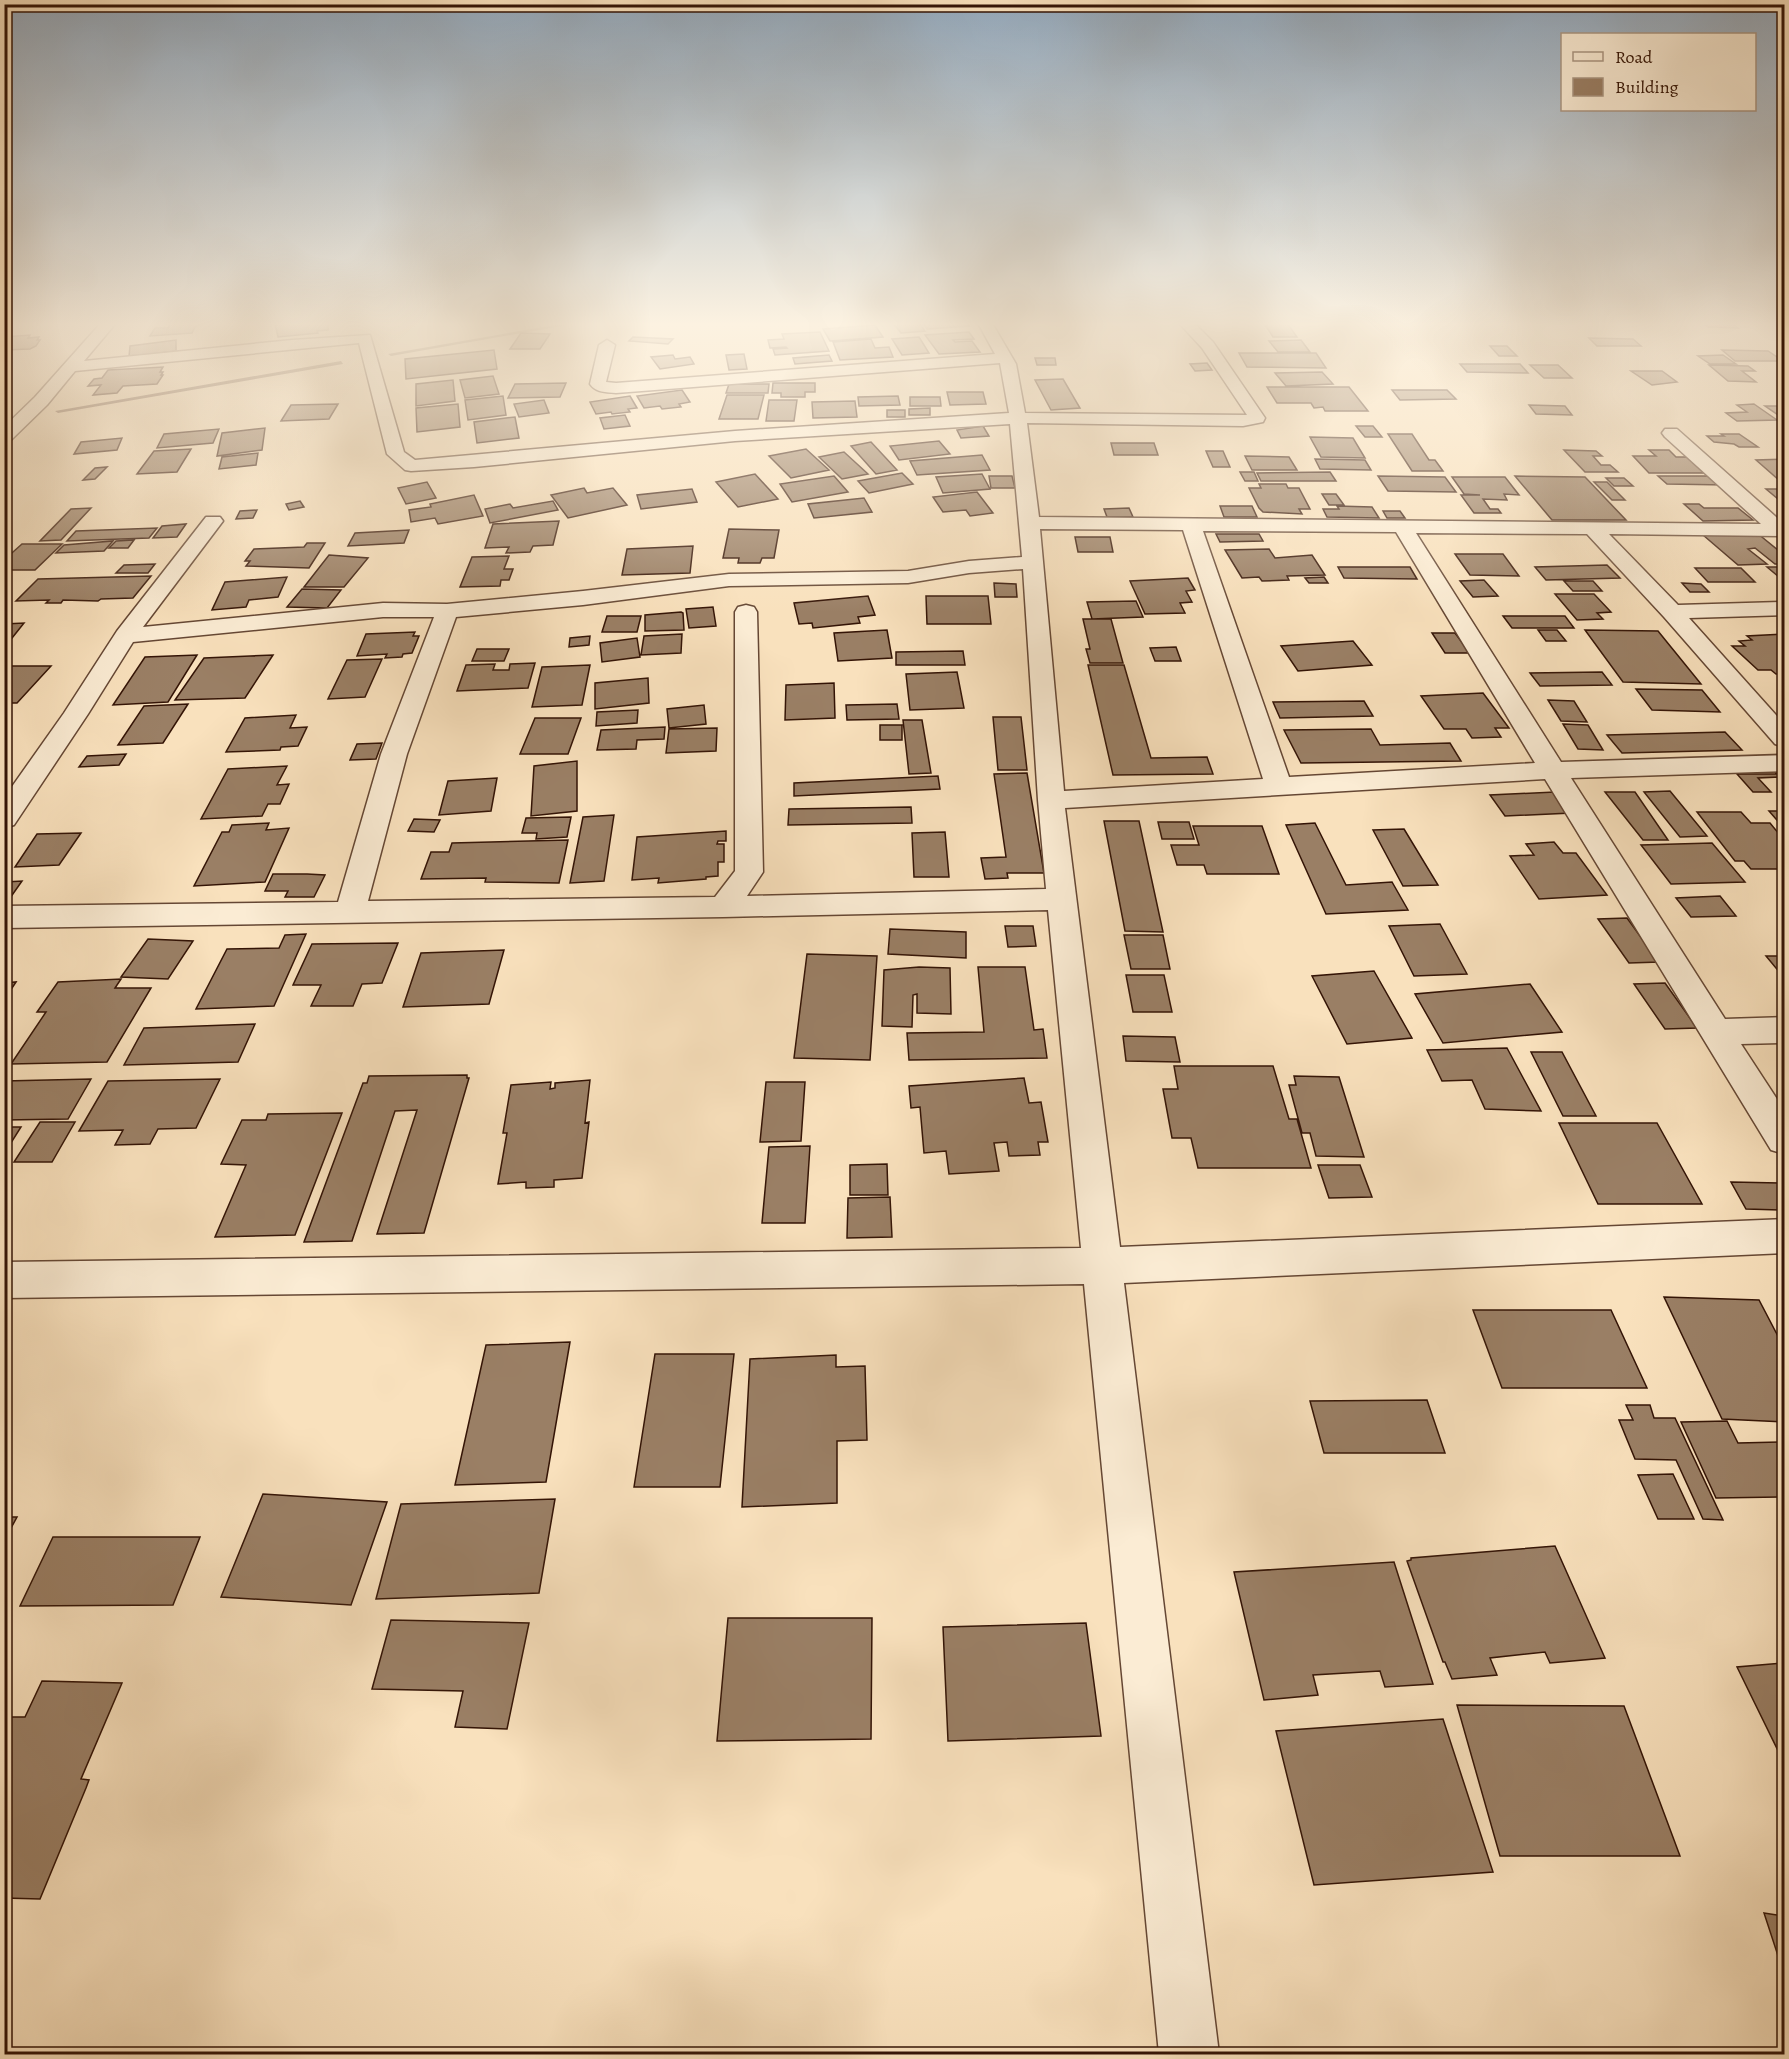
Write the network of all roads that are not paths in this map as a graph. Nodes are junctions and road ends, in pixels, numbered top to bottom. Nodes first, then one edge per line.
1 (22, 419) edge
2 (387, 419) edge
3 (1000, 419) edge
4 (1017, 419) edge
5 (1099, 419) edge
6 (1252, 419) edge
7 (1671, 433) dead end
8 (4, 437) edge
9 (213, 521) dead end
10 (1030, 523) junction
11 (1191, 525) junction
12 (1402, 528) junction
13 (1593, 529) junction
14 (1782, 530) edge
15 (1033, 562) junction
16 (793, 579) junction
17 (692, 585) junction
18 (1785, 608) edge
19 (447, 610) junction
20 (746, 612) junction
21 (1672, 612) junction
22 (125, 636) junction
23 (1785, 739) edge
24 (1785, 763) edge
25 (1555, 770) junction
26 (1279, 787) junction
27 (1051, 800) junction
28 (4, 819) edge
29 (749, 872) junction
30 (1062, 899) junction
31 (788, 905) junction
32 (723, 907) junction
33 (350, 911) junction
34 (4, 916) edge
35 (1785, 1030) edge
36 (1715, 1032) junction
37 (1785, 1139) edge
38 (1785, 1236) edge
39 (1102, 1266) junction
40 (4, 1280) edge
41 (1189, 2055) edge

1 - 8 street
2 - 3 street
4 - 10 street
5 - 6 street
7 - 14 street
9 - 22 street
10 - 11 street
10 - 15 street
11 - 12 street
11 - 26 street
12 - 13 street
12 - 25 street
13 - 14 street
13 - 21 street
15 - 16 street
15 - 27 street
16 - 17 street
16 - 20 street
17 - 19 street
17 - 20 street
18 - 21 street
19 - 22 street
19 - 33 street
20 - 29 street
21 - 23 street
22 - 28 street
24 - 25 street
25 - 26 street
25 - 36 street
26 - 27 street
27 - 30 street
29 - 31 street
29 - 32 street
30 - 31 street
30 - 39 street
31 - 32 street
32 - 33 street
33 - 34 street
35 - 36 street
36 - 37 street
38 - 39 street
39 - 40 street
39 - 41 street

